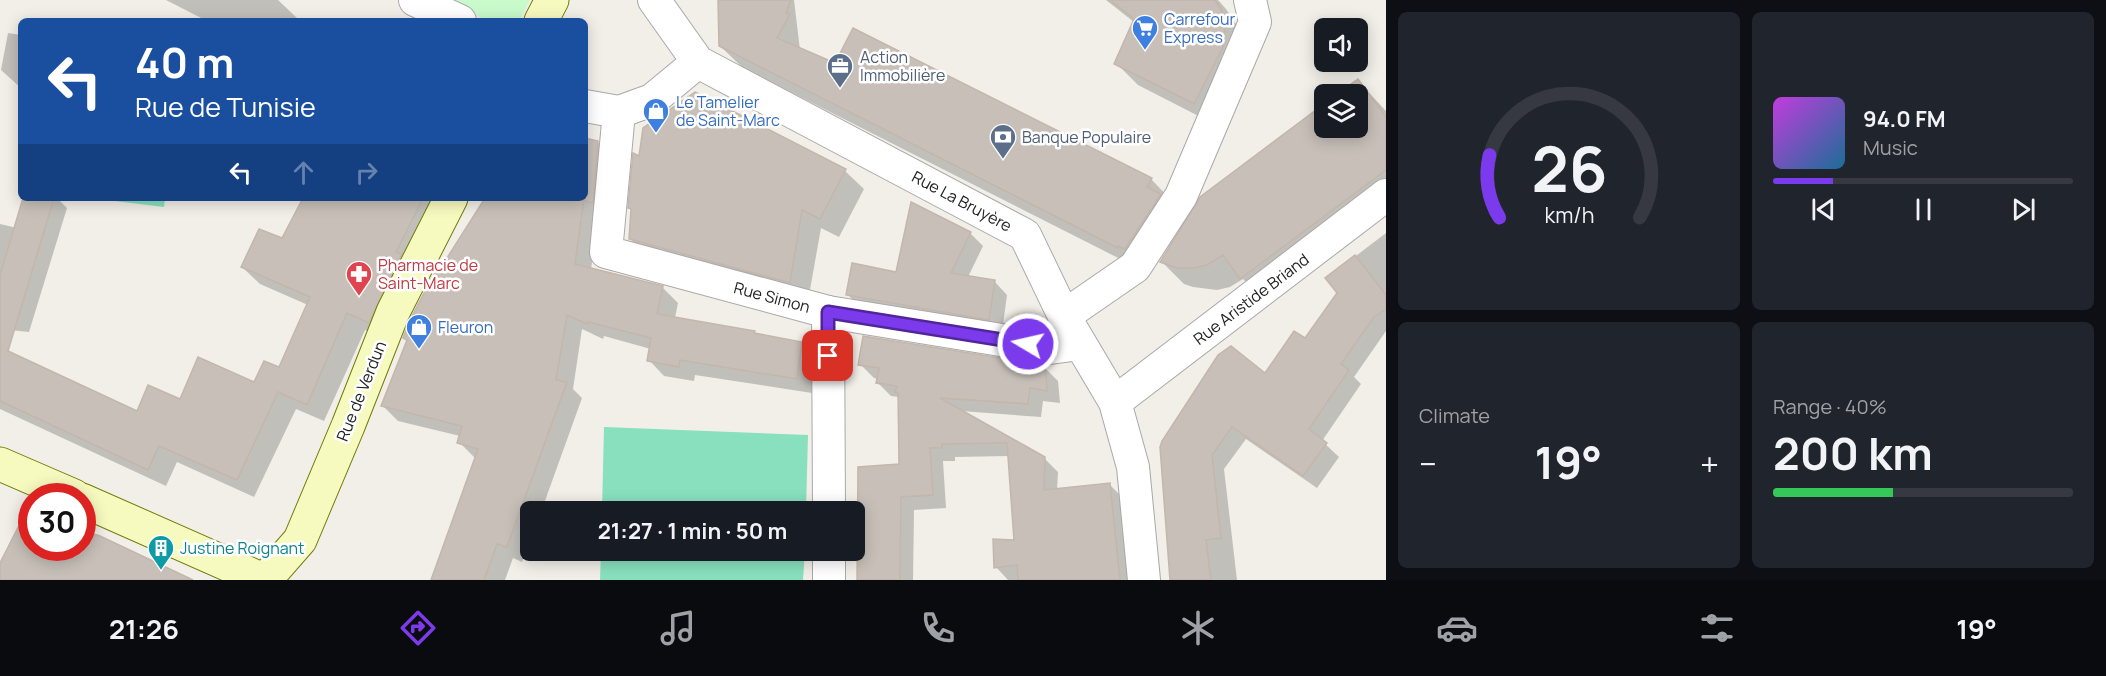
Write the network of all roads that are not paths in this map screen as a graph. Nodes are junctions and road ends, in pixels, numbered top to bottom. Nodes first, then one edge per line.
1 (415, 0) edge
2 (552, 0) edge
3 (656, 0) edge
4 (1250, 0) edge
5 (454, 18) edge
6 (543, 18) edge
7 (698, 62) junction
8 (588, 106) edge
9 (618, 111) junction
10 (1386, 195) edge
11 (449, 201) edge
12 (828, 312) junction
13 (1065, 316) junction
14 (1080, 344) junction
15 (1115, 402) junction
16 (0, 464) edge
17 (44, 483) edge
18 (829, 501) edge
19 (96, 506) edge
20 (829, 561) edge
21 (264, 580) edge
22 (829, 580) edge
23 (1144, 580) edge

1 - 5 street
2 - 6 street
3 - 7 street
4 - 13 street
7 - 9 street
7 - 13 street, Rue La Bruyère
8 - 9 street
9 - 12 street, Rue Simon
10 - 15 street, Rue Aristide Briand
11 - 21 street, Rue de Verdun
12 - 14 street, Rue Simon
12 - 18 street
13 - 14 street, Rue La Bruyère
14 - 15 street, Rue La Bruyère
15 - 23 street, Rue La Bruyère
16 - 17 street
19 - 21 street
20 - 22 street

